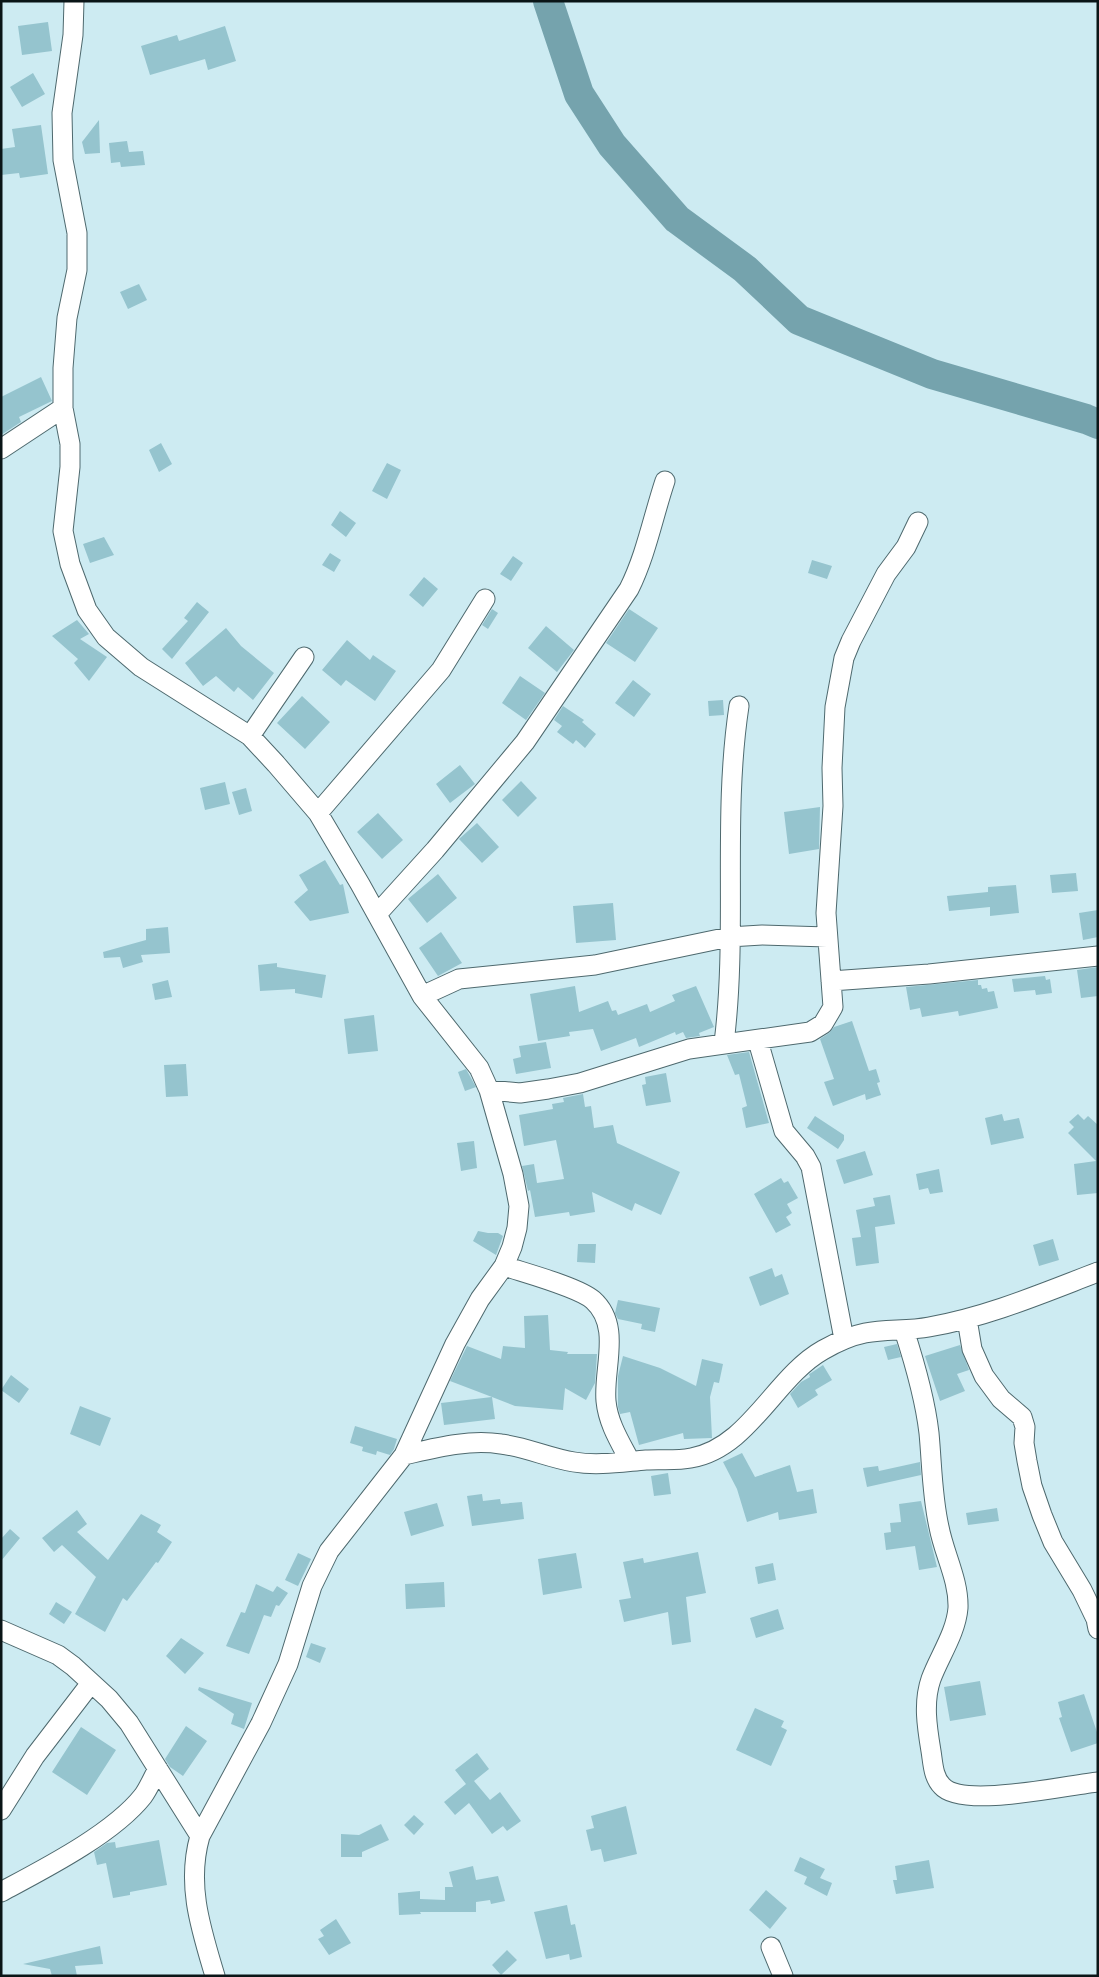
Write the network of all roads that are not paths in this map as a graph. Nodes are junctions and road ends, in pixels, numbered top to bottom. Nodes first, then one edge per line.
1 (74, 1) edge
2 (63, 408) junction
3 (1, 450) edge
4 (666, 481) dead end
5 (918, 522) dead end
6 (485, 598) dead end
7 (304, 658) dead end
8 (739, 706) dead end
9 (250, 736) junction
10 (318, 813) junction
11 (377, 914) junction
12 (729, 937) junction
13 (827, 938) junction
14 (1098, 956) edge
15 (831, 981) junction
16 (422, 996) junction
17 (758, 1040) junction
18 (724, 1044) junction
19 (489, 1090) junction
20 (504, 1266) junction
21 (1098, 1272) edge
22 (968, 1318) junction
23 (904, 1330) junction
24 (844, 1339) junction
25 (404, 1455) junction
26 (630, 1461) junction
27 (1098, 1629) edge
28 (1, 1630) edge
29 (92, 1683) junction
30 (158, 1769) junction
31 (1098, 1782) edge
32 (1, 1810) edge
33 (200, 1836) junction
34 (1, 1892) edge
35 (771, 1947) dead end
36 (215, 1976) edge
37 (783, 1976) edge

1 - 2 street
2 - 3 street
2 - 9 street
4 - 11 street
5 - 13 street
6 - 10 street
7 - 9 street
8 - 12 street
9 - 10 street
10 - 11 street
11 - 16 street
12 - 13 street
12 - 16 street
12 - 18 street
13 - 15 street
14 - 15 street
15 - 17 street
16 - 19 street
17 - 18 street
17 - 24 street
18 - 19 street
19 - 20 street
20 - 25 street
20 - 26 street
21 - 22 street
22 - 23 street
22 - 27 street
23 - 24 street
23 - 31 street
24 - 26 street
25 - 26 street
25 - 33 street
28 - 29 street
29 - 30 street
29 - 32 street
30 - 33 street
30 - 34 street
33 - 36 street
35 - 37 street

